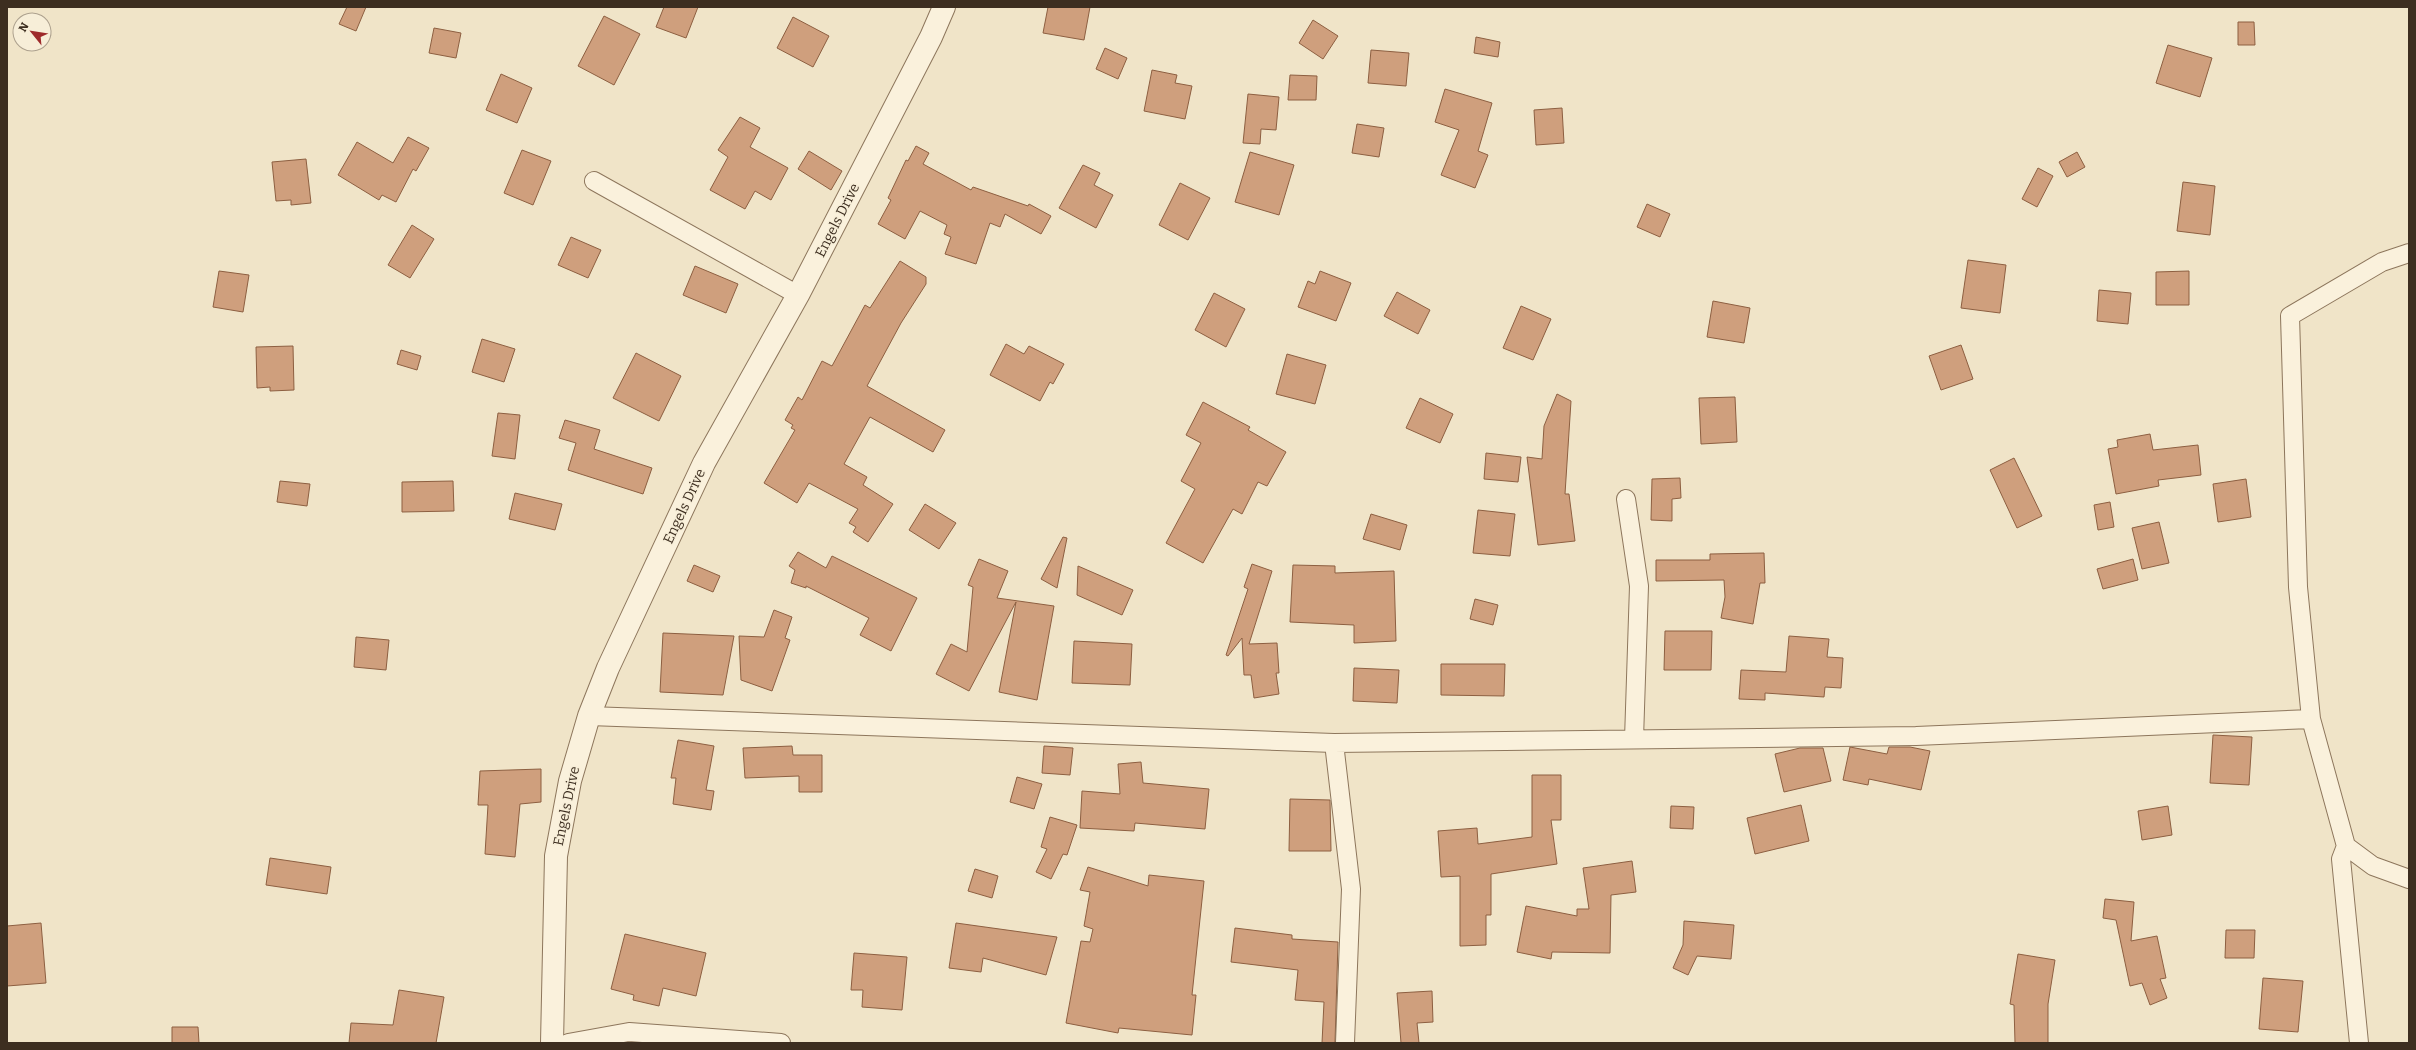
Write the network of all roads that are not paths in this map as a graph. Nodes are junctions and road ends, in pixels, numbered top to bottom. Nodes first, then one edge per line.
1 (944, 7) edge
2 (594, 181) dead end
3 (2409, 253) edge
4 (798, 295) junction
5 (1626, 499) dead end
6 (588, 716) junction
7 (2311, 720) junction
8 (1634, 739) junction
9 (1334, 743) junction
10 (2346, 846) junction
11 (2409, 879) edge
12 (552, 1043) edge
13 (568, 1043) edge
14 (781, 1043) edge
15 (1344, 1043) edge
16 (2359, 1043) edge

1 - 4 street, Engels Drive
2 - 4 street
3 - 7 street
4 - 6 street, Engels Drive
5 - 8 street
6 - 9 street
6 - 12 street, Engels Drive
7 - 8 street
7 - 10 street
8 - 9 street
9 - 15 street
10 - 11 street
10 - 16 street
13 - 14 street

